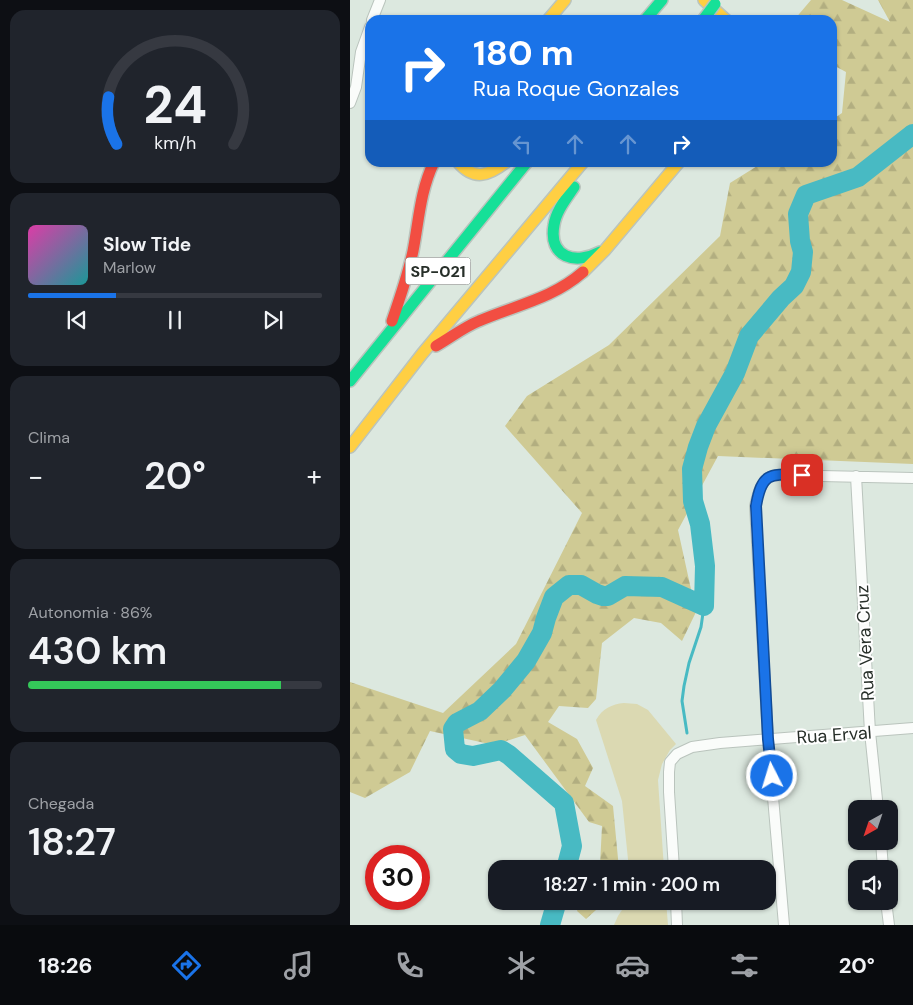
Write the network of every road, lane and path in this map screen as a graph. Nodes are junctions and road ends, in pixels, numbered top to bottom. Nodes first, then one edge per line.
1 (565, 0) edge
2 (378, 1) edge
3 (713, 2) edge
4 (658, 4) edge
5 (374, 15) edge
6 (552, 15) edge
7 (649, 15) edge
8 (705, 15) edge
9 (722, 15) edge
10 (365, 43) edge
11 (350, 102) edge
12 (432, 167) edge
13 (461, 167) edge
14 (499, 167) edge
15 (523, 167) edge
16 (579, 167) edge
17 (585, 167) edge
18 (675, 167) edge
19 (605, 250) junction
20 (389, 332) junction
21 (422, 354) junction
22 (350, 381) edge
23 (350, 447) edge
24 (856, 476) junction
25 (913, 478) edge
26 (913, 728) edge
27 (870, 732) junction
28 (768, 739) junction
29 (877, 800) edge
30 (673, 860) edge
31 (677, 910) edge
32 (887, 910) edge
33 (678, 925) edge
34 (784, 925) edge
35 (888, 925) edge

1 - 6 highway
2 - 5 street
3 - 8 highway, bridge
3 - 9 highway
4 - 7 highway
10 - 11 street
12 - 20 highway
13 - 14 highway
15 - 20 highway, SP-021
16 - 21 highway, SP-021
17 - 19 highway
18 - 19 highway
19 - 21 highway
20 - 22 highway, SP-021
21 - 23 highway, SP-021
24 - 25 street
24 - 27 street, Rua Vera Cruz
24 - 28 street
26 - 27 street, Rua Erval
27 - 28 street, Rua Erval
27 - 29 street, Rua Vera Cruz
28 - 30 street, Rua Erval
28 - 34 street
31 - 33 street
32 - 35 street

